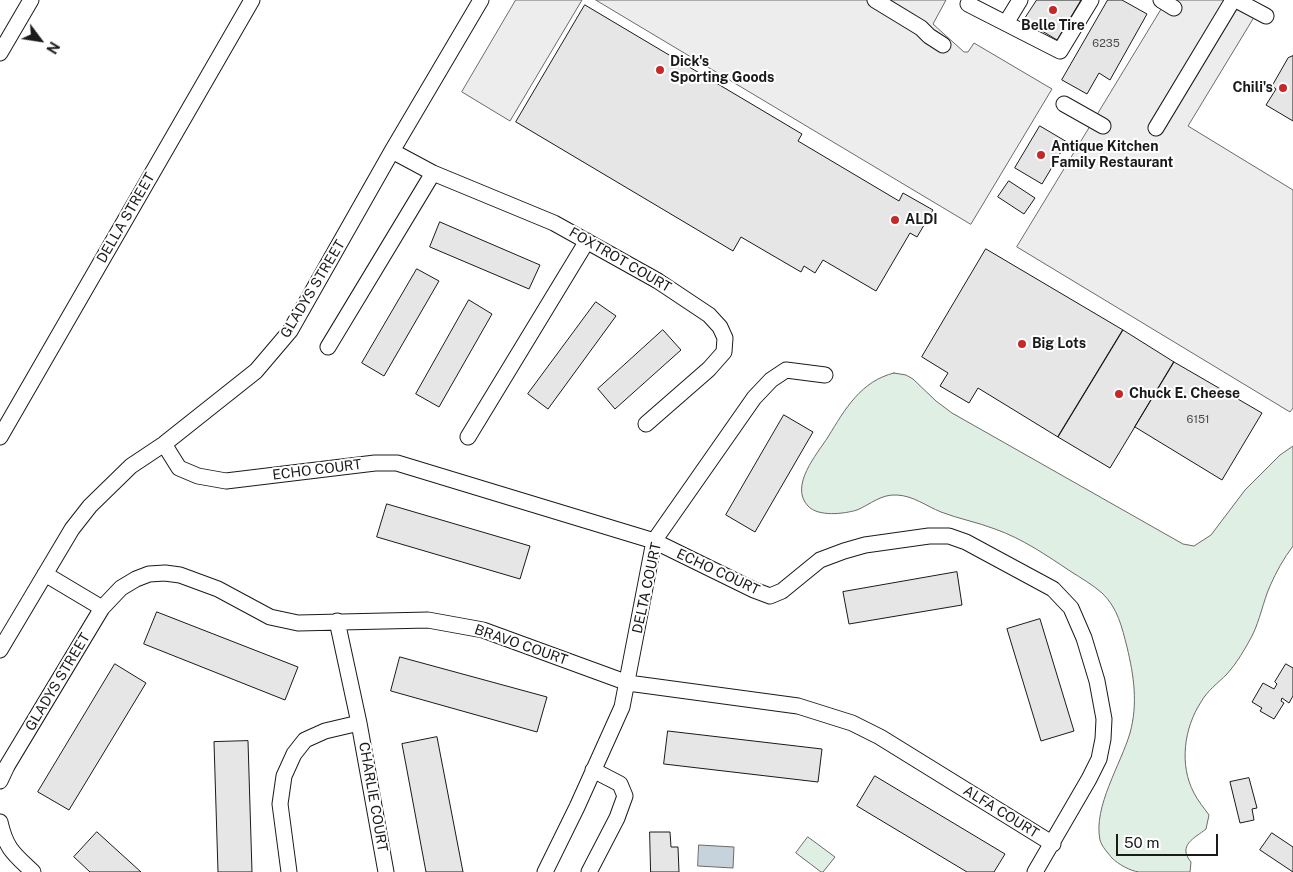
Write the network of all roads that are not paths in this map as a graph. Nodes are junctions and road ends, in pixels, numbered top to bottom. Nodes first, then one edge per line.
1 (31, 0) edge
2 (252, 0) edge
3 (481, 0) edge
4 (875, 0) edge
5 (1020, 0) edge
6 (1091, 0) edge
7 (1161, 0) edge
8 (1235, 0) edge
9 (968, 4) dead end
10 (1174, 8) dead end
11 (1266, 16) dead end
12 (1006, 23) junction
13 (943, 45) dead end
14 (0, 52) edge
15 (1064, 104) dead end
16 (1103, 126) dead end
17 (1156, 128) dead end
18 (392, 150) junction
19 (433, 174) junction
20 (587, 241) junction
21 (328, 347) dead end
22 (825, 375) dead end
23 (646, 424) dead end
24 (468, 436) dead end
25 (0, 437) edge
26 (164, 444) junction
27 (654, 541) junction
28 (45, 574) junction
29 (102, 608) junction
30 (337, 621) junction
31 (0, 650) edge
32 (628, 683) junction
33 (359, 723) junction
34 (594, 770) junction
35 (948, 779) joint
36 (0, 781) edge
37 (0, 822) edge
38 (1052, 844) junction
39 (34, 872) edge
40 (289, 872) edge
41 (386, 872) edge
42 (545, 872) edge
43 (589, 872) edge
44 (1035, 872) edge

1 - 14 street
2 - 25 street, DELLA STREET
3 - 18 street, GLADYS STREET
4 - 13 street
5 - 12 street
6 - 12 street
7 - 10 street
8 - 11 street
8 - 17 street
9 - 12 street
15 - 16 street
18 - 19 street, FOXTROT COURT
18 - 26 street, GLADYS STREET
19 - 20 street, FOXTROT COURT
19 - 21 street
20 - 23 street, FOXTROT COURT
20 - 24 street
22 - 27 street, DELTA COURT
26 - 27 street, ECHO COURT
26 - 28 street, GLADYS STREET
27 - 32 street, DELTA COURT
27 - 38 street, ECHO COURT
28 - 29 street
28 - 31 street, GLADYS STREET
29 - 30 street, BRAVO COURT
29 - 36 street, GLADYS STREET
30 - 32 street, BRAVO COURT
30 - 33 street, CHARLIE COURT
32 - 34 street, DELTA COURT
32 - 35 street, BRAVO COURT
33 - 40 street, CHARLIE COURT
33 - 41 street, CHARLIE COURT
34 - 42 street, DELTA COURT
34 - 43 street
35 - 38 street, ALFA COURT
37 - 39 street
38 - 44 street, ALFA COURT

